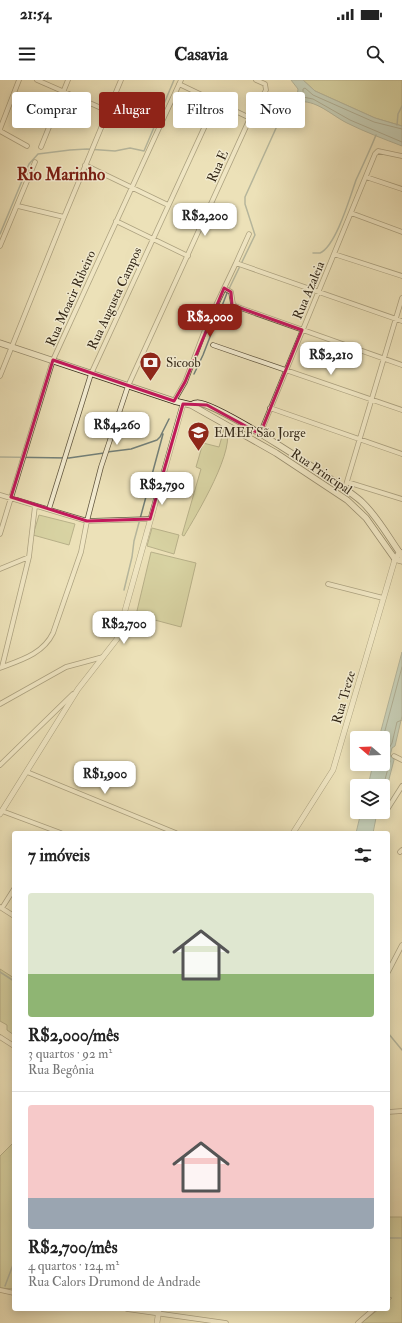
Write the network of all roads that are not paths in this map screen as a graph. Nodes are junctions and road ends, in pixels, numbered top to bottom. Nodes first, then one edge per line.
1 (18, 80) edge
2 (37, 80) edge
3 (68, 80) edge
4 (121, 80) edge
5 (256, 80) edge
6 (180, 82) edge
7 (63, 91) junction
8 (116, 92) edge
9 (198, 92) edge
10 (265, 92) edge
11 (99, 107) edge
12 (246, 127) edge
13 (100, 128) edge
14 (204, 128) edge
15 (0, 130) edge
16 (27, 146) dead end
17 (41, 147) dead end
18 (402, 156) edge
19 (36, 162) dead end
20 (85, 165) junction
21 (366, 177) junction
22 (132, 189) junction
23 (402, 189) edge
24 (168, 205) junction
25 (18, 206) junction
26 (351, 213) junction
27 (64, 216) junction
28 (116, 222) junction
29 (402, 232) edge
30 (249, 234) dead end
31 (152, 239) junction
32 (0, 246) edge
33 (334, 254) junction
34 (188, 256) junction
35 (239, 265) junction
36 (402, 276) edge
37 (227, 289) junction
38 (318, 292) junction
39 (402, 298) edge
40 (395, 318) junction
41 (402, 321) edge
42 (302, 330) junction
43 (0, 343) edge
44 (213, 345) dead end
45 (12, 347) junction
46 (383, 359) junction
47 (53, 360) junction
48 (402, 365) edge
49 (286, 369) junction
50 (91, 374) junction
51 (0, 376) edge
52 (128, 386) junction
53 (371, 399) junction
54 (179, 402) junction
55 (191, 405) junction
56 (270, 408) junction
57 (402, 410) edge
58 (260, 434) junction
59 (360, 439) junction
60 (402, 454) edge
61 (347, 482) junction
62 (345, 488) junction
63 (0, 495) edge
64 (11, 497) junction
65 (402, 499) edge
66 (35, 506) junction
67 (49, 509) junction
68 (150, 519) junction
69 (87, 521) junction
70 (0, 534) edge
71 (401, 554) edge
72 (29, 557) junction
73 (394, 559) junction
74 (402, 561) edge
75 (0, 569) edge
76 (328, 584) dead end
77 (383, 598) junction
78 (104, 656) junction
79 (1, 667) edge
80 (78, 689) junction
81 (0, 704) edge
82 (394, 756) dead end
83 (402, 760) edge
84 (0, 765) edge
85 (27, 772) junction
86 (402, 786) edge
87 (390, 804) edge
88 (1, 813) edge
89 (50, 831) edge
90 (171, 831) edge
91 (294, 831) edge
92 (12, 891) edge
93 (1, 908) edge
94 (12, 915) edge
95 (402, 945) edge
96 (390, 968) edge
97 (0, 1037) edge
98 (12, 1045) edge
99 (402, 1111) edge
100 (390, 1112) edge
101 (0, 1290) edge
102 (12, 1293) edge
103 (159, 1311) edge
104 (372, 1311) edge
105 (157, 1323) edge
106 (226, 1323) edge
107 (358, 1323) edge

1 - 15 street
2 - 7 street
3 - 7 street
4 - 8 street
5 - 10 street, Rua E
6 - 9 street
6 - 22 street, Rua Moacir Ribeiro
7 - 11 street
7 - 17 street
12 - 34 street, Rua E
13 - 20 street
14 - 24 street, Rua Augusta Campos
15 - 16 street
18 - 21 street, Rua Azaleia
19 - 25 street
20 - 22 street
20 - 27 street
21 - 23 street
21 - 26 street, Rua Azaleia
22 - 24 street
22 - 28 street, Rua Moacir Ribeiro
24 - 31 street, Rua Augusta Campos
25 - 27 street
25 - 32 street
26 - 29 street
26 - 33 street, Rua Azaleia
27 - 45 street
28 - 31 street
28 - 47 street, Rua Moacir Ribeiro
30 - 35 street
31 - 34 street
31 - 50 street, Rua Augusta Campos
33 - 36 street
33 - 38 street, Rua Azaleia
34 - 52 street, Rua E
35 - 37 street
35 - 38 street
37 - 42 street
37 - 54 street
38 - 40 street
38 - 42 street, Rua Azaleia
39 - 40 street
40 - 41 street
40 - 46 street
42 - 46 street
42 - 49 street, Rua Azaleia
43 - 45 main road, Rua Principal
44 - 49 street
45 - 47 main road, Rua Principal
45 - 51 street
46 - 48 street
46 - 53 street
47 - 50 main road, Rua Principal
47 - 64 street, Rua Moacir Ribeiro
49 - 53 street
49 - 56 street, Rua Azaleia
50 - 52 main road, Rua Principal
50 - 67 street, Rua Augusta Campos
52 - 54 main road, Rua Principal
52 - 69 street, Rua E
53 - 57 street
53 - 59 street
54 - 55 main road, Rua Principal
54 - 68 street
55 - 58 main road, Rua Principal
55 - 73 main road, Rua Principal
56 - 58 street, Rua Azaleia
56 - 59 street
58 - 62 main road, Rua Principal
59 - 60 street
59 - 61 street
61 - 62 street
61 - 65 street
62 - 71 main road, Rua Principal
63 - 64 street
64 - 66 street
64 - 70 street, Rua Moacir Ribeiro
66 - 67 street
66 - 72 street
67 - 69 street
68 - 69 street
68 - 78 street
69 - 79 street, Rua E
71 - 73 street
72 - 75 street
72 - 79 street
73 - 74 main road
73 - 77 street, Rua Treze
76 - 77 street
77 - 91 street, Rua Treze
78 - 80 street
78 - 81 street
80 - 84 street
80 - 85 street
82 - 83 street
85 - 88 street
85 - 90 street
86 - 87 street
88 - 89 street
92 - 93 street
93 - 94 street
95 - 96 street
97 - 98 street
99 - 100 street
101 - 102 street
103 - 105 street
103 - 106 street
104 - 107 street

